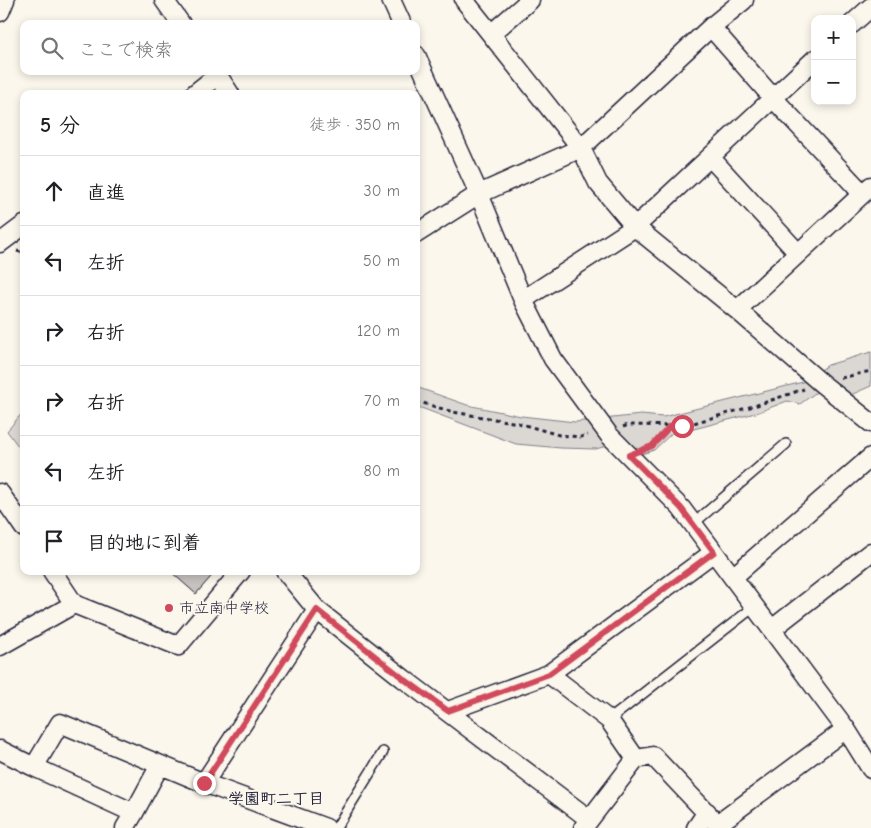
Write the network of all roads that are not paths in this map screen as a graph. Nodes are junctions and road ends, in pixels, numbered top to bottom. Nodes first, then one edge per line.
1 (5, 0) edge
2 (164, 0) edge
3 (390, 0) edge
4 (464, 0) edge
5 (530, 0) edge
6 (744, 0) edge
7 (868, 0) edge
8 (871, 3) edge
9 (871, 7) edge
10 (0, 12) edge
11 (178, 20) edge
12 (400, 20) edge
13 (856, 20) edge
14 (711, 27) junction
15 (491, 34) junction
16 (814, 60) edge
17 (420, 65) edge
18 (215, 75) edge
19 (218, 75) edge
20 (198, 90) edge
21 (228, 90) edge
22 (772, 98) junction
23 (581, 148) junction
24 (710, 157) junction
25 (866, 189) edge
26 (479, 194) junction
27 (635, 227) junction
28 (20, 228) edge
29 (420, 231) edge
30 (0, 243) edge
31 (798, 252) junction
32 (523, 300) junction
33 (738, 310) junction
34 (871, 423) edge
35 (786, 444) dead end
36 (871, 457) edge
37 (0, 493) edge
38 (20, 522) edge
39 (693, 524) junction
40 (714, 552) junction
41 (871, 552) edge
42 (55, 575) edge
43 (238, 575) edge
44 (288, 575) edge
45 (733, 577) junction
46 (74, 604) junction
47 (755, 606) junction
48 (317, 610) junction
49 (772, 629) junction
50 (0, 646) edge
51 (549, 674) junction
52 (448, 711) junction
53 (608, 720) junction
54 (846, 729) junction
55 (0, 750) edge
56 (382, 752) dead end
57 (636, 760) junction
58 (160, 765) junction
59 (34, 767) junction
60 (871, 770) edge
61 (204, 783) junction
62 (130, 820) edge
63 (715, 821) edge
64 (586, 823) edge
65 (326, 828) edge
66 (336, 828) edge
67 (696, 828) edge

1 - 10 street
2 - 11 street
3 - 12 street
4 - 15 street
5 - 15 street
6 - 14 street
7 - 8 street
9 - 13 street
14 - 22 street
14 - 23 street
15 - 23 street
16 - 22 street
17 - 26 street
18 - 20 street
19 - 21 street
22 - 24 street
22 - 25 street
23 - 26 street
23 - 27 street
24 - 27 street
24 - 31 street
25 - 31 street
26 - 29 street
26 - 32 street
27 - 32 street
27 - 33 street
28 - 30 street
31 - 33 street
32 - 39 street
33 - 34 street
35 - 39 lane
36 - 45 street
37 - 38 street
39 - 40 street
40 - 45 street
40 - 51 street
41 - 49 street
42 - 46 street
43 - 46 street
44 - 48 street
45 - 47 street
46 - 50 street
47 - 49 street
47 - 53 lane
48 - 52 street
48 - 61 street
49 - 54 street
51 - 52 street
51 - 53 street
52 - 64 street
53 - 57 street
54 - 60 street
54 - 63 street
55 - 59 street
56 - 66 lane
57 - 63 street
57 - 64 street
58 - 59 street
58 - 61 street
58 - 62 street
59 - 62 street
61 - 65 street
63 - 67 street

